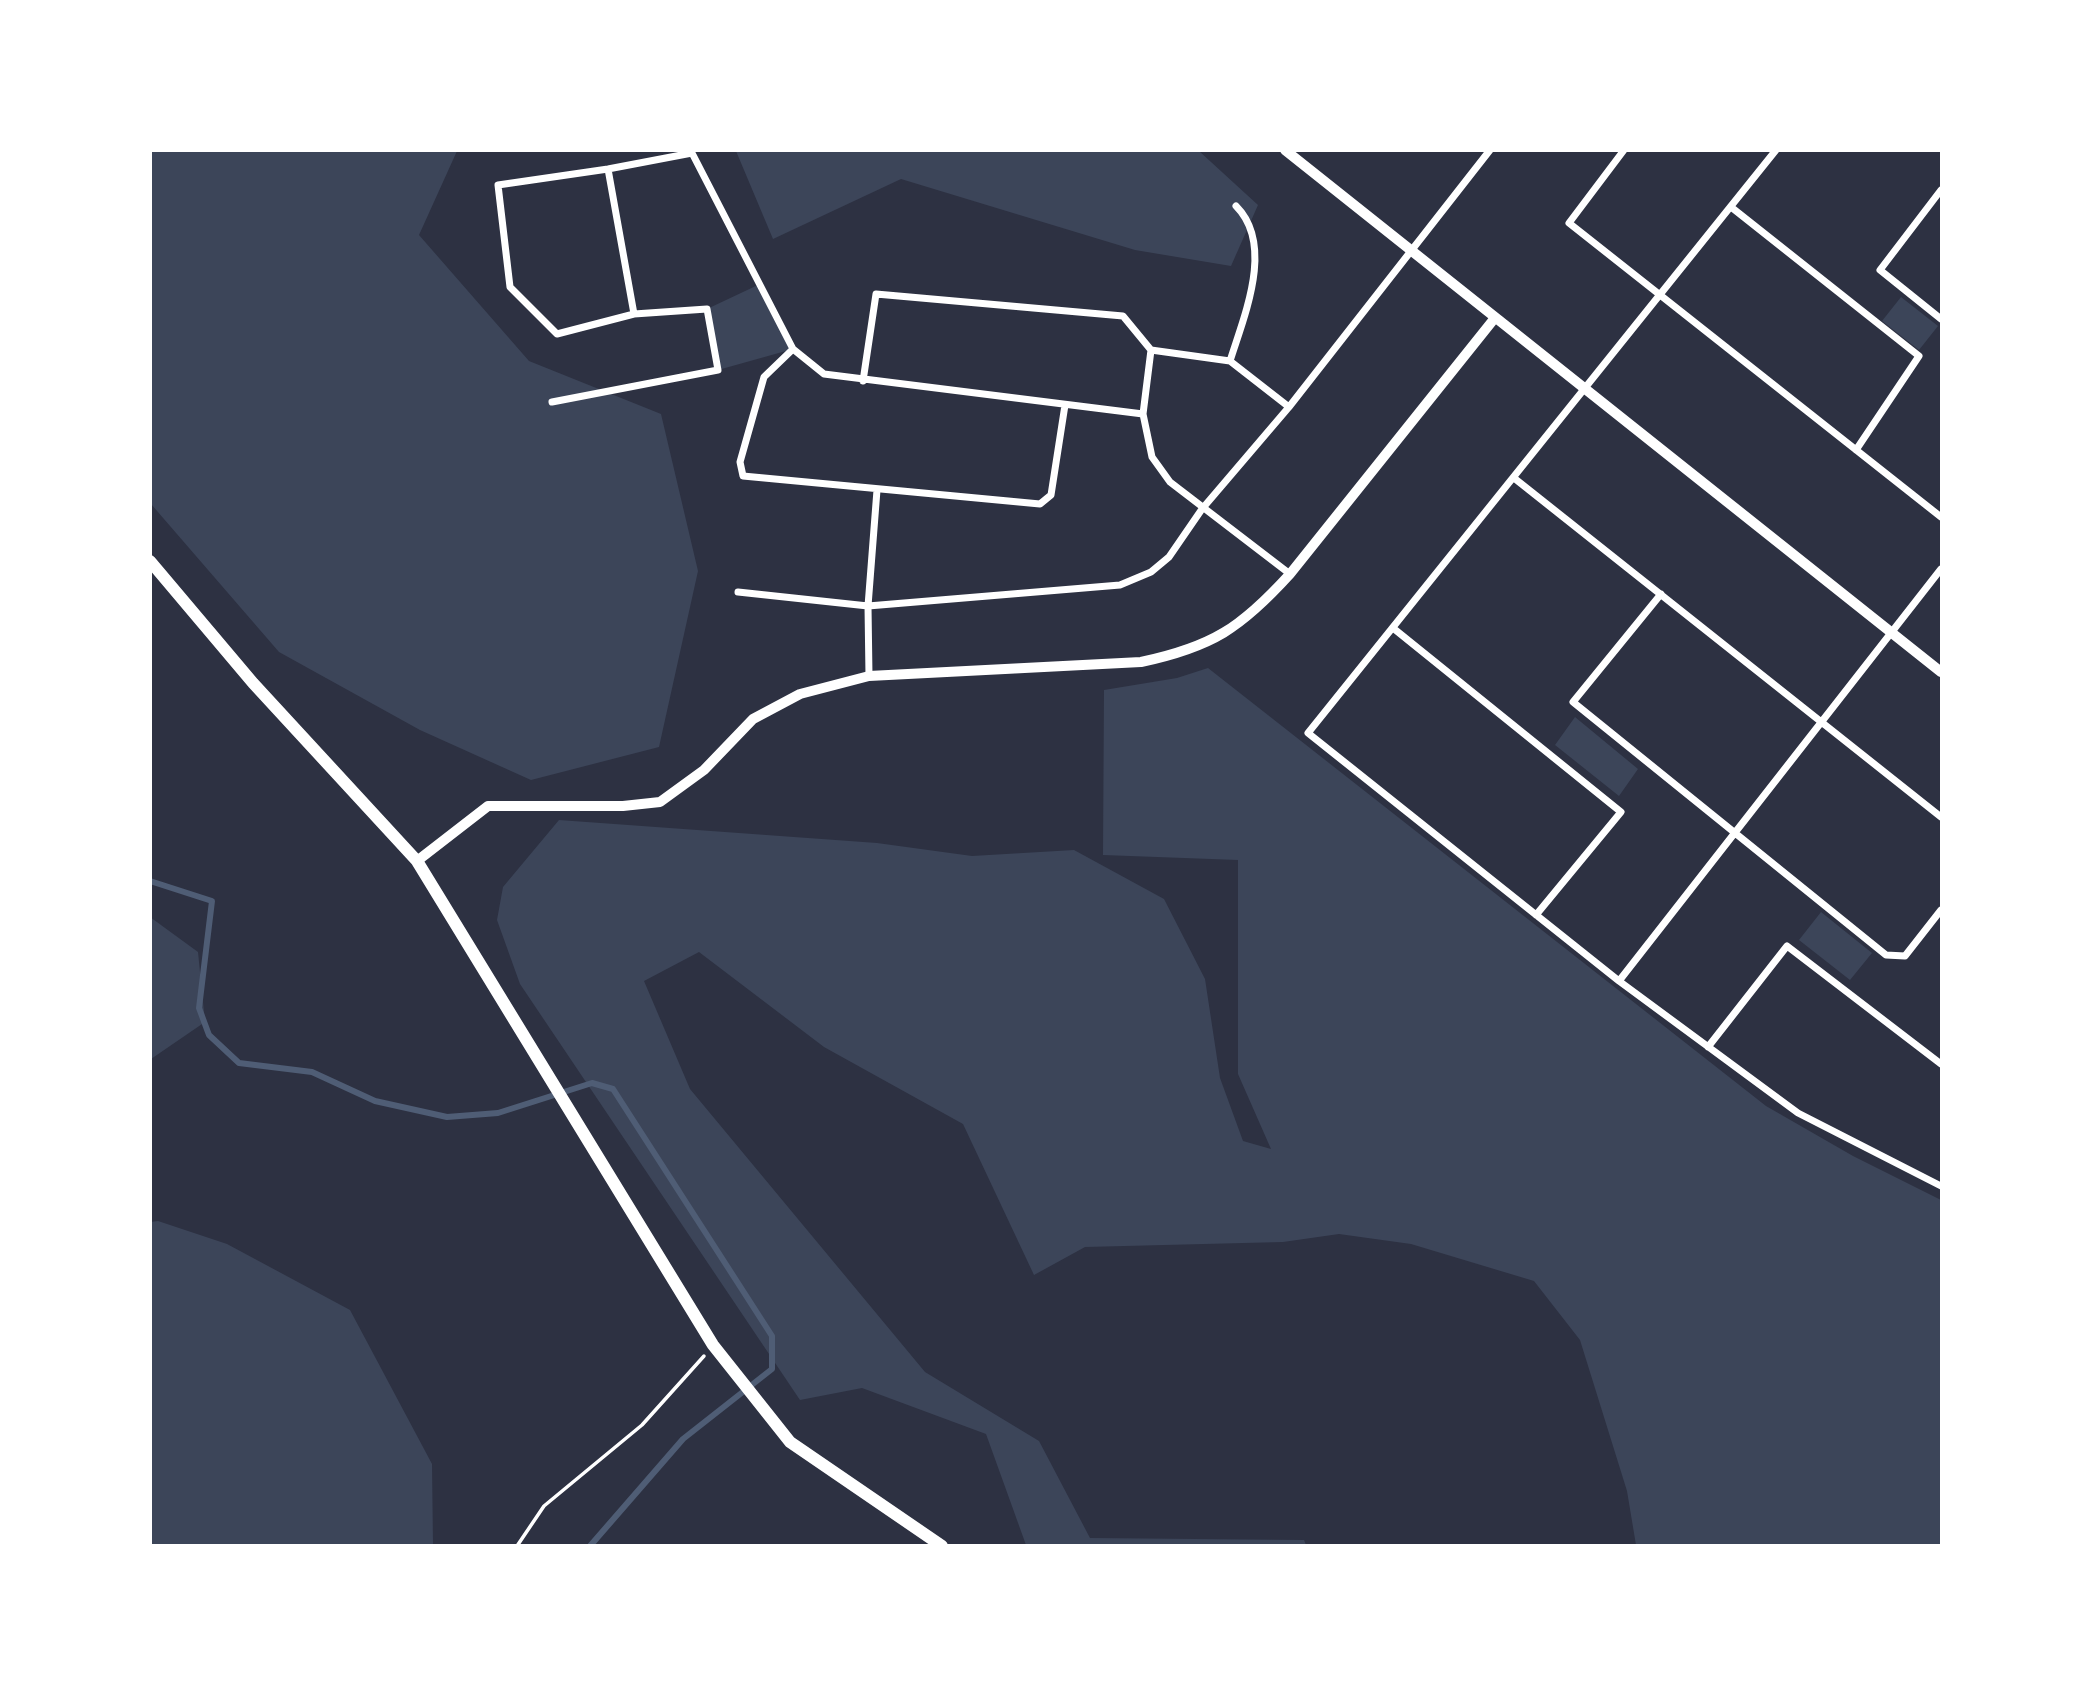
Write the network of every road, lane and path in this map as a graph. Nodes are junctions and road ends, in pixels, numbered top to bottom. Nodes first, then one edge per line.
1 (1285, 150) edge
2 (1490, 150) edge
3 (1624, 150) edge
4 (1776, 150) edge
5 (608, 169) junction
6 (1941, 190) edge
7 (1236, 206) dead end
8 (1731, 207) junction
9 (1413, 250) junction
10 (1660, 295) junction
11 (634, 314) junction
12 (1494, 319) junction
13 (1941, 319) edge
14 (793, 349) junction
15 (1151, 350) junction
16 (1230, 361) junction
17 (863, 381) junction
18 (1585, 388) junction
19 (552, 402) dead end
20 (1065, 405) junction
21 (1289, 407) junction
22 (1143, 414) junction
23 (1856, 450) junction
24 (1514, 478) junction
25 (877, 490) junction
26 (1202, 509) junction
27 (1941, 517) edge
28 (150, 561) edge
29 (1941, 569) edge
30 (1290, 574) junction
31 (738, 592) dead end
32 (1661, 594) junction
33 (868, 606) junction
34 (1393, 628) junction
35 (1891, 633) junction
36 (1941, 672) edge
37 (869, 676) junction
38 (1821, 722) junction
39 (1941, 817) edge
40 (1734, 834) junction
41 (417, 861) junction
42 (1941, 910) edge
43 (1536, 915) junction
44 (1619, 981) junction
45 (1708, 1047) junction
46 (1941, 1064) edge
47 (1941, 1186) edge
48 (713, 1345) junction
49 (517, 1545) edge
50 (942, 1545) edge

1 - 9 street
2 - 9 street
3 - 10 street
4 - 8 street
5 - 11 street
5 - 11 street
5 - 14 street
6 - 13 street
7 - 16 street
8 - 10 street
8 - 23 street
9 - 12 street
9 - 21 street
10 - 18 street
10 - 23 street
11 - 19 street
12 - 18 street
12 - 30 street
14 - 17 street
14 - 25 street
15 - 16 street
15 - 17 street
15 - 22 street
16 - 21 street
17 - 20 street
18 - 24 street
18 - 35 street
20 - 22 street
20 - 25 street
21 - 26 street
22 - 26 street
23 - 27 street
24 - 32 street
24 - 34 street
25 - 33 street
26 - 30 street
26 - 33 street
28 - 41 main road
29 - 35 street
30 - 37 street
31 - 33 street
32 - 38 street
32 - 40 street
33 - 37 street
34 - 43 street
34 - 43 street
35 - 36 street
35 - 38 street
37 - 41 street
38 - 39 street
38 - 40 street
40 - 42 street
40 - 44 street
41 - 48 main road
43 - 44 street
44 - 45 street
45 - 46 street
45 - 47 street
48 - 49 path
48 - 50 main road

